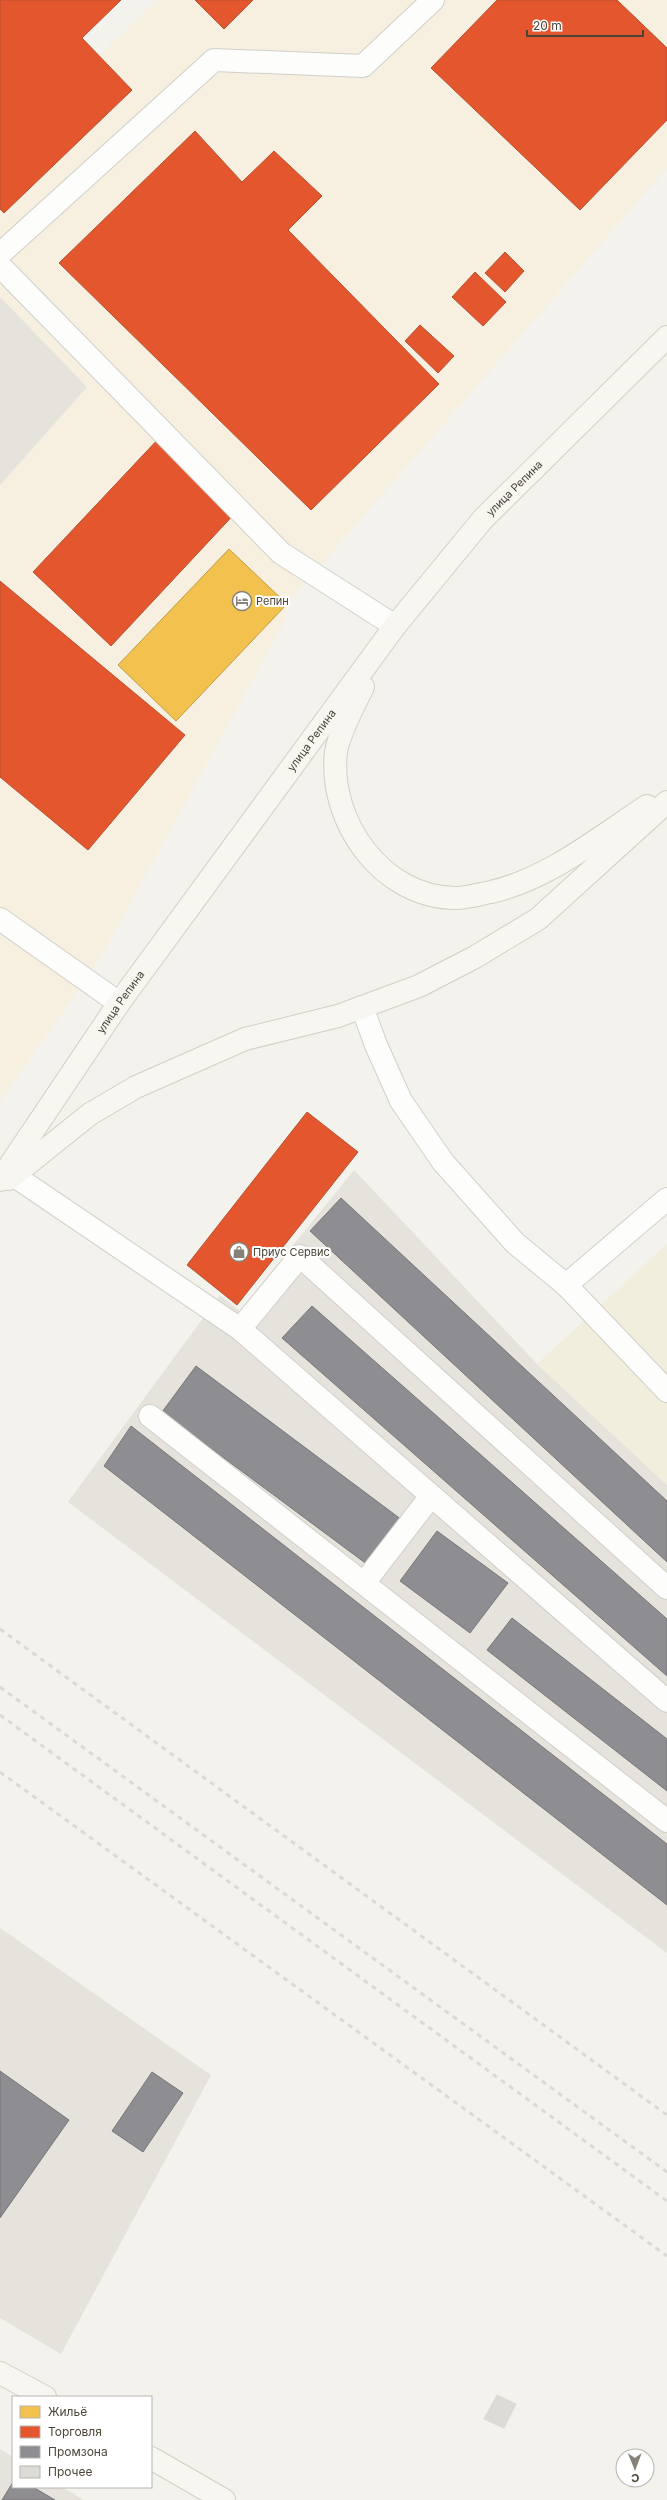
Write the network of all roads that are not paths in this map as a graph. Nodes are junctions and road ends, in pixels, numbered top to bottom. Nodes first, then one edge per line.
1 (433, 0) edge
2 (0, 254) edge
3 (0, 266) edge
4 (667, 337) edge
5 (395, 626) junction
6 (382, 645) junction
7 (667, 793) edge
8 (667, 802) edge
9 (0, 920) edge
10 (119, 1003) junction
11 (362, 1007) junction
12 (4, 1182) edge
13 (667, 1199) edge
14 (566, 1285) junction
15 (240, 1329) junction
16 (667, 1391) edge
17 (150, 1416) dead end
18 (431, 1496) junction
19 (364, 1583) junction
20 (667, 1588) edge
21 (667, 1701) edge
22 (667, 1821) edge
23 (0, 2373) edge
24 (43, 2396) edge
25 (152, 2459) edge
26 (224, 2500) edge

1 - 2 lane
3 - 5 lane
4 - 5 street, улица Репина
5 - 6 street, улица Репина
6 - 7 street
6 - 10 street, улица Репина
8 - 11 street
9 - 10 lane
10 - 12 street, улица Репина
11 - 12 street
11 - 14 lane
12 - 15 lane
13 - 14 lane
14 - 16 lane
15 - 18 lane
15 - 20 lane
17 - 19 lane
18 - 19 lane
18 - 21 lane
19 - 22 lane
23 - 24 street
25 - 26 street

